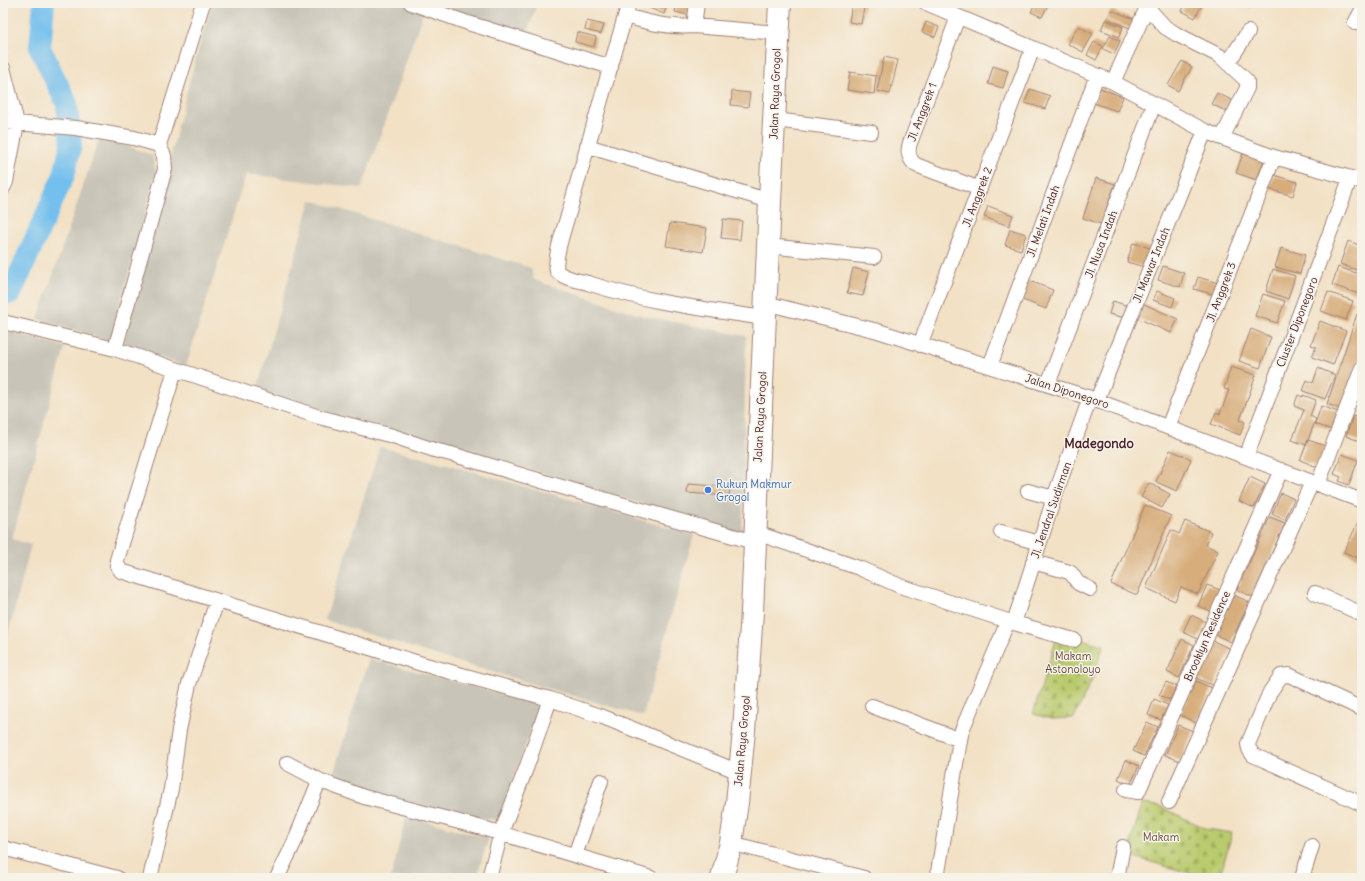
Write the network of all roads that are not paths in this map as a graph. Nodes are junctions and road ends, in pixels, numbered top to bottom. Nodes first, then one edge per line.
1 (203, 3) edge
2 (411, 3) edge
3 (697, 3) edge
4 (780, 3) edge
5 (926, 3) edge
6 (1148, 5) edge
7 (628, 10) edge
8 (1362, 10) edge
9 (958, 17) junction
10 (1355, 23) dead end
11 (694, 26) junction
12 (1248, 32) dead end
13 (778, 33) junction
14 (1033, 48) junction
15 (1228, 63) junction
16 (611, 67) junction
17 (3, 68) edge
18 (1097, 75) junction
19 (1113, 82) junction
20 (1154, 104) junction
21 (775, 120) junction
22 (3, 122) edge
23 (17, 123) junction
24 (1205, 131) junction
25 (871, 132) dead end
26 (1222, 138) junction
27 (159, 145) junction
28 (587, 146) junction
29 (1274, 157) junction
30 (1362, 181) edge
31 (1348, 187) dead end
32 (3, 188) edge
33 (980, 189) junction
34 (770, 201) junction
35 (768, 246) junction
36 (874, 257) dead end
37 (765, 311) junction
38 (3, 322) edge
39 (920, 345) junction
40 (115, 349) junction
41 (990, 366) junction
42 (1362, 368) edge
43 (175, 370) junction
44 (1048, 384) junction
45 (1094, 399) junction
46 (1168, 427) junction
47 (1246, 457) junction
48 (1281, 470) junction
49 (1315, 483) junction
50 (1028, 491) dead end
51 (1054, 498) junction
52 (1362, 501) edge
53 (1001, 532) dead end
54 (754, 537) junction
55 (1039, 543) junction
56 (1033, 562) junction
57 (1090, 589) dead end
58 (1315, 594) dead end
59 (217, 601) junction
60 (1362, 614) edge
61 (1011, 622) junction
62 (1074, 640) dead end
63 (550, 699) junction
64 (872, 706) dead end
65 (1362, 709) edge
66 (960, 740) junction
67 (287, 763) dead end
68 (740, 772) junction
69 (321, 780) junction
70 (601, 781) dead end
71 (1126, 790) dead end
72 (1169, 802) dead end
73 (1362, 804) edge
74 (501, 833) junction
75 (731, 843) junction
76 (1312, 846) dead end
77 (1123, 847) dead end
78 (3, 848) edge
79 (575, 855) junction
80 (117, 878) edge
81 (150, 878) edge
82 (277, 878) edge
83 (489, 878) edge
84 (651, 878) edge
85 (722, 878) edge
86 (864, 878) edge
87 (937, 878) edge
88 (1117, 878) edge
89 (1302, 878) edge

1 - 27 street
2 - 16 street
3 - 11 street
4 - 13 main road, Jalan Raya Grogol
5 - 9 street
6 - 15 street
6 - 19 street
7 - 11 street
7 - 16 street, Jalan Diponegoro
8 - 10 street
9 - 14 street
9 - 33 street, Jl. Anggrek 1
11 - 13 street
12 - 15 street
13 - 21 main road, Jalan Raya Grogol
14 - 18 street
14 - 33 street, Jl. Anggrek 2
15 - 26 street
16 - 28 street, Jalan Diponegoro
17 - 23 street
18 - 19 street
18 - 41 street, Jl. Melati Indah
19 - 20 street
20 - 24 street
20 - 44 street, Jl. Nusa Indah
21 - 25 street
21 - 34 main road, Jalan Raya Grogol
22 - 23 street
23 - 27 street
23 - 32 street
24 - 26 street
24 - 45 street, Jl. Mawar Indah
26 - 29 street
27 - 40 street
28 - 34 street
28 - 37 street, Jalan Diponegoro
29 - 30 street
29 - 46 street, Jl. Anggrek 3
31 - 47 street, Cluster Diponegoro
33 - 39 street, Jl. Anggrek 2
34 - 35 main road, Jalan Raya Grogol
35 - 36 street
35 - 37 main road, Jalan Raya Grogol
37 - 39 street, Jalan Diponegoro
37 - 54 main road, Jalan Raya Grogol
38 - 40 street
39 - 41 street, Jalan Diponegoro
40 - 43 street
41 - 44 street, Jalan Diponegoro
42 - 49 street
43 - 54 street
43 - 59 street
44 - 45 street, Jalan Diponegoro
45 - 46 street, Jalan Diponegoro
45 - 51 street, Jl. Jendral Sudirman
46 - 47 street, Jalan Diponegoro
47 - 48 street, Jalan Diponegoro
48 - 49 street, Jalan Diponegoro
48 - 71 street, Brooklyn Residence
49 - 52 street, Jalan Diponegoro
49 - 72 street
50 - 51 street
51 - 55 street, Jl. Jendral Sudirman
53 - 55 street
54 - 61 street
54 - 68 main road, Jalan Raya Grogol
55 - 56 street, Jl. Jendral Sudirman
56 - 57 street
56 - 61 street, Jl. Jendral Sudirman
58 - 60 street
59 - 63 street
59 - 81 street
61 - 62 street
61 - 66 street, Jl. Jendral Sudirman
63 - 68 street
63 - 74 street
64 - 66 street
65 - 73 street
66 - 87 street, Jl. Jendral Sudirman
67 - 69 street
68 - 75 main road, Jalan Raya Grogol
69 - 74 street
69 - 82 street
70 - 79 street
74 - 79 street
74 - 83 street
75 - 85 main road, Jalan Raya Grogol
75 - 86 street
76 - 89 street
77 - 88 street
78 - 80 street
79 - 84 street

